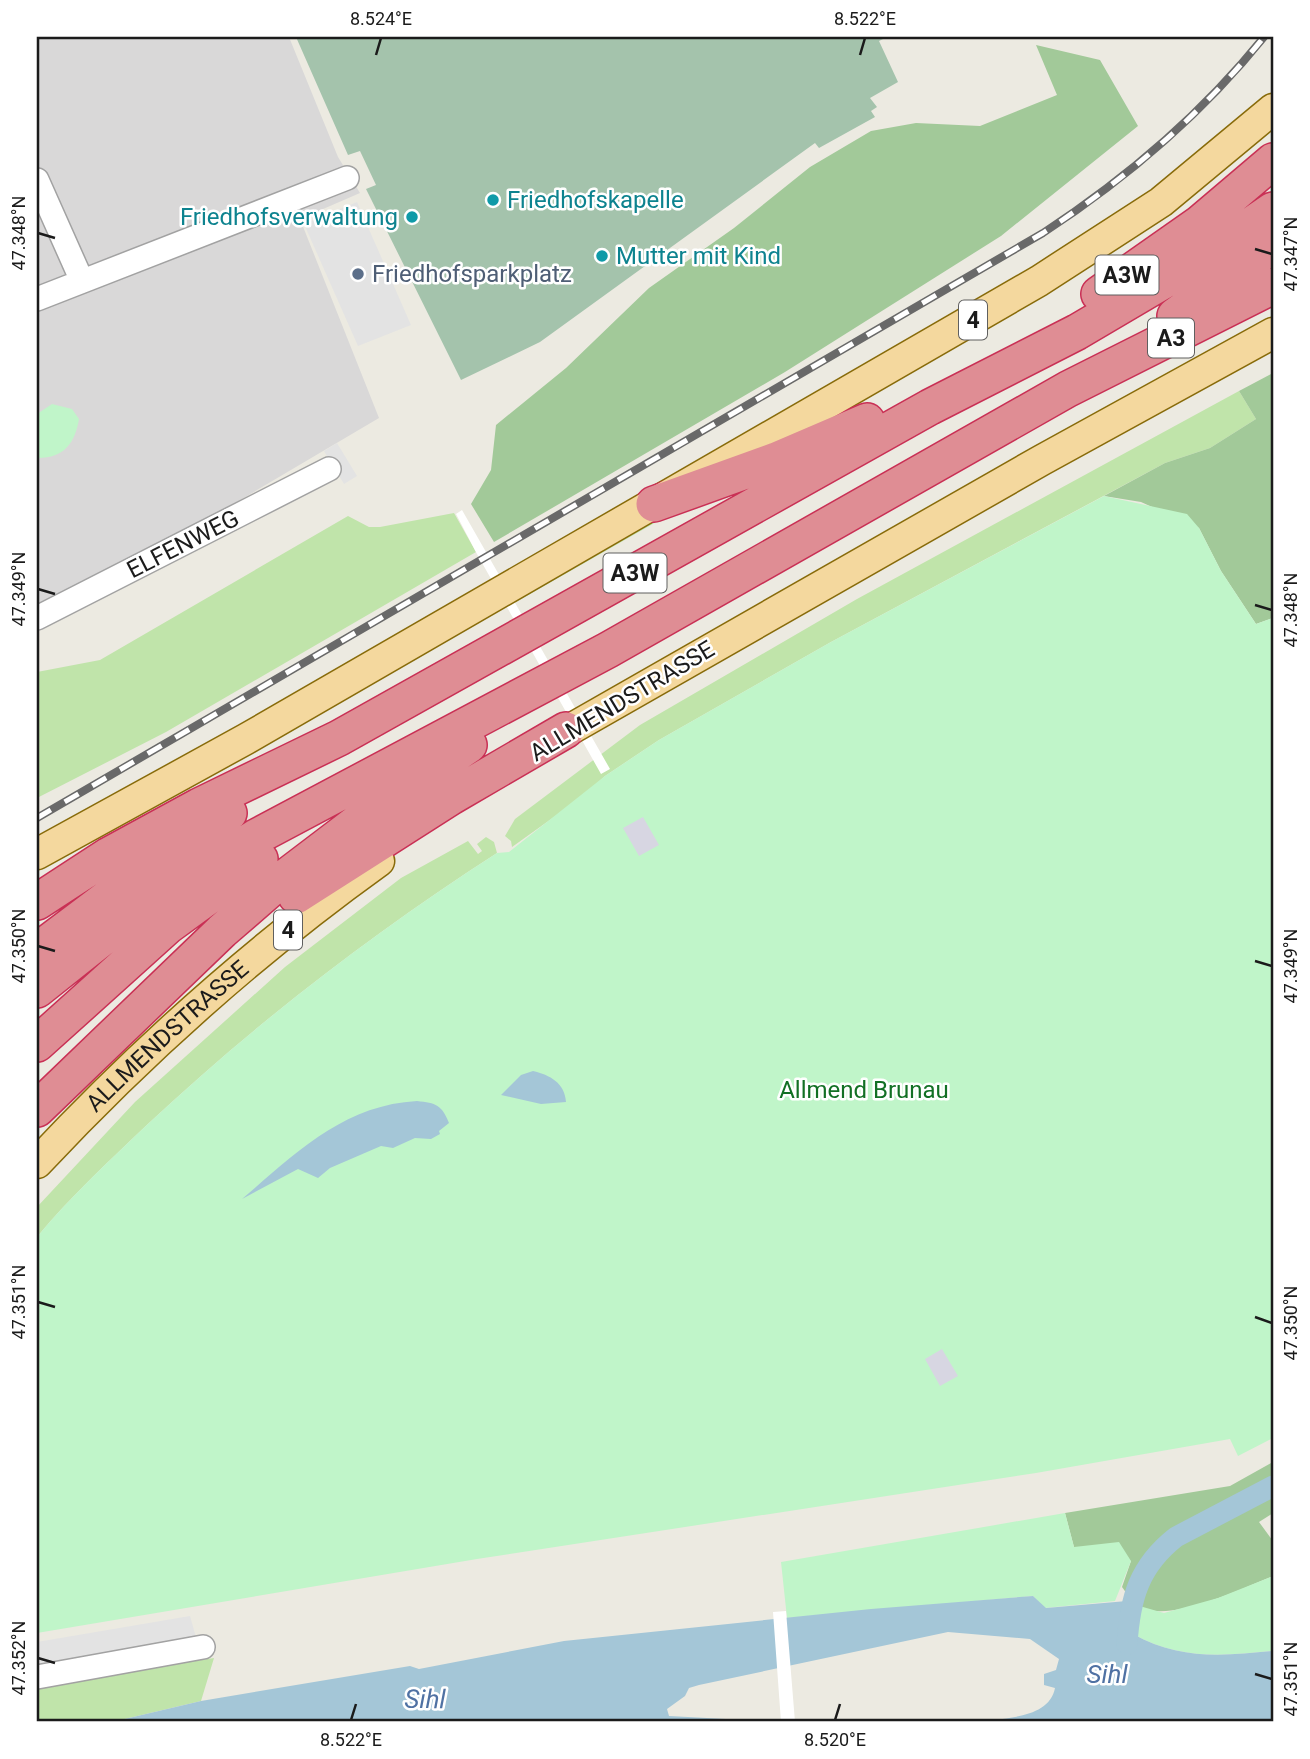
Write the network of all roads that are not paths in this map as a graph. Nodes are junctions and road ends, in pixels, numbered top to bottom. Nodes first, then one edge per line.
1 (1273, 108) edge
2 (1271, 163) edge
3 (347, 178) dead end
4 (37, 180) edge
5 (1273, 210) edge
6 (1273, 245) edge
7 (82, 281) junction
8 (1273, 286) edge
9 (37, 299) edge
10 (1273, 333) edge
11 (976, 374) junction
12 (1068, 389) junction
13 (930, 407) junction
14 (329, 469) dead end
15 (654, 504) junction
16 (37, 618) edge
17 (608, 650) junction
18 (481, 658) junction
19 (566, 730) junction
20 (339, 738) junction
21 (404, 759) junction
22 (37, 853) edge
23 (37, 883) edge
24 (37, 902) edge
25 (37, 951) edge
26 (37, 990) edge
27 (159, 993) junction
28 (37, 1044) edge
29 (37, 1109) edge
30 (37, 1163) edge
31 (203, 1647) dead end
32 (37, 1677) edge

1 - 15 main road, 4
2 - 11 highway, A3W
3 - 7 street
4 - 7 street
5 - 13 highway, A3W
6 - 12 highway, A3
7 - 9 street
8 - 12 highway, A3
10 - 19 main road, ALLMENDSTRASSE / 4
11 - 13 highway, A3W
11 - 15 highway
12 - 17 highway, A3W
13 - 18 highway, A3W
14 - 16 street, ELFENWEG
15 - 22 main road, 4
17 - 21 highway, A3W
17 - 27 highway
18 - 20 highway, A3W
18 - 23 highway
19 - 27 highway
19 - 30 main road, ALLMENDSTRASSE / 4
20 - 24 highway
20 - 25 highway, A3W
21 - 26 highway, A3W
21 - 28 highway
27 - 29 highway
31 - 32 street

